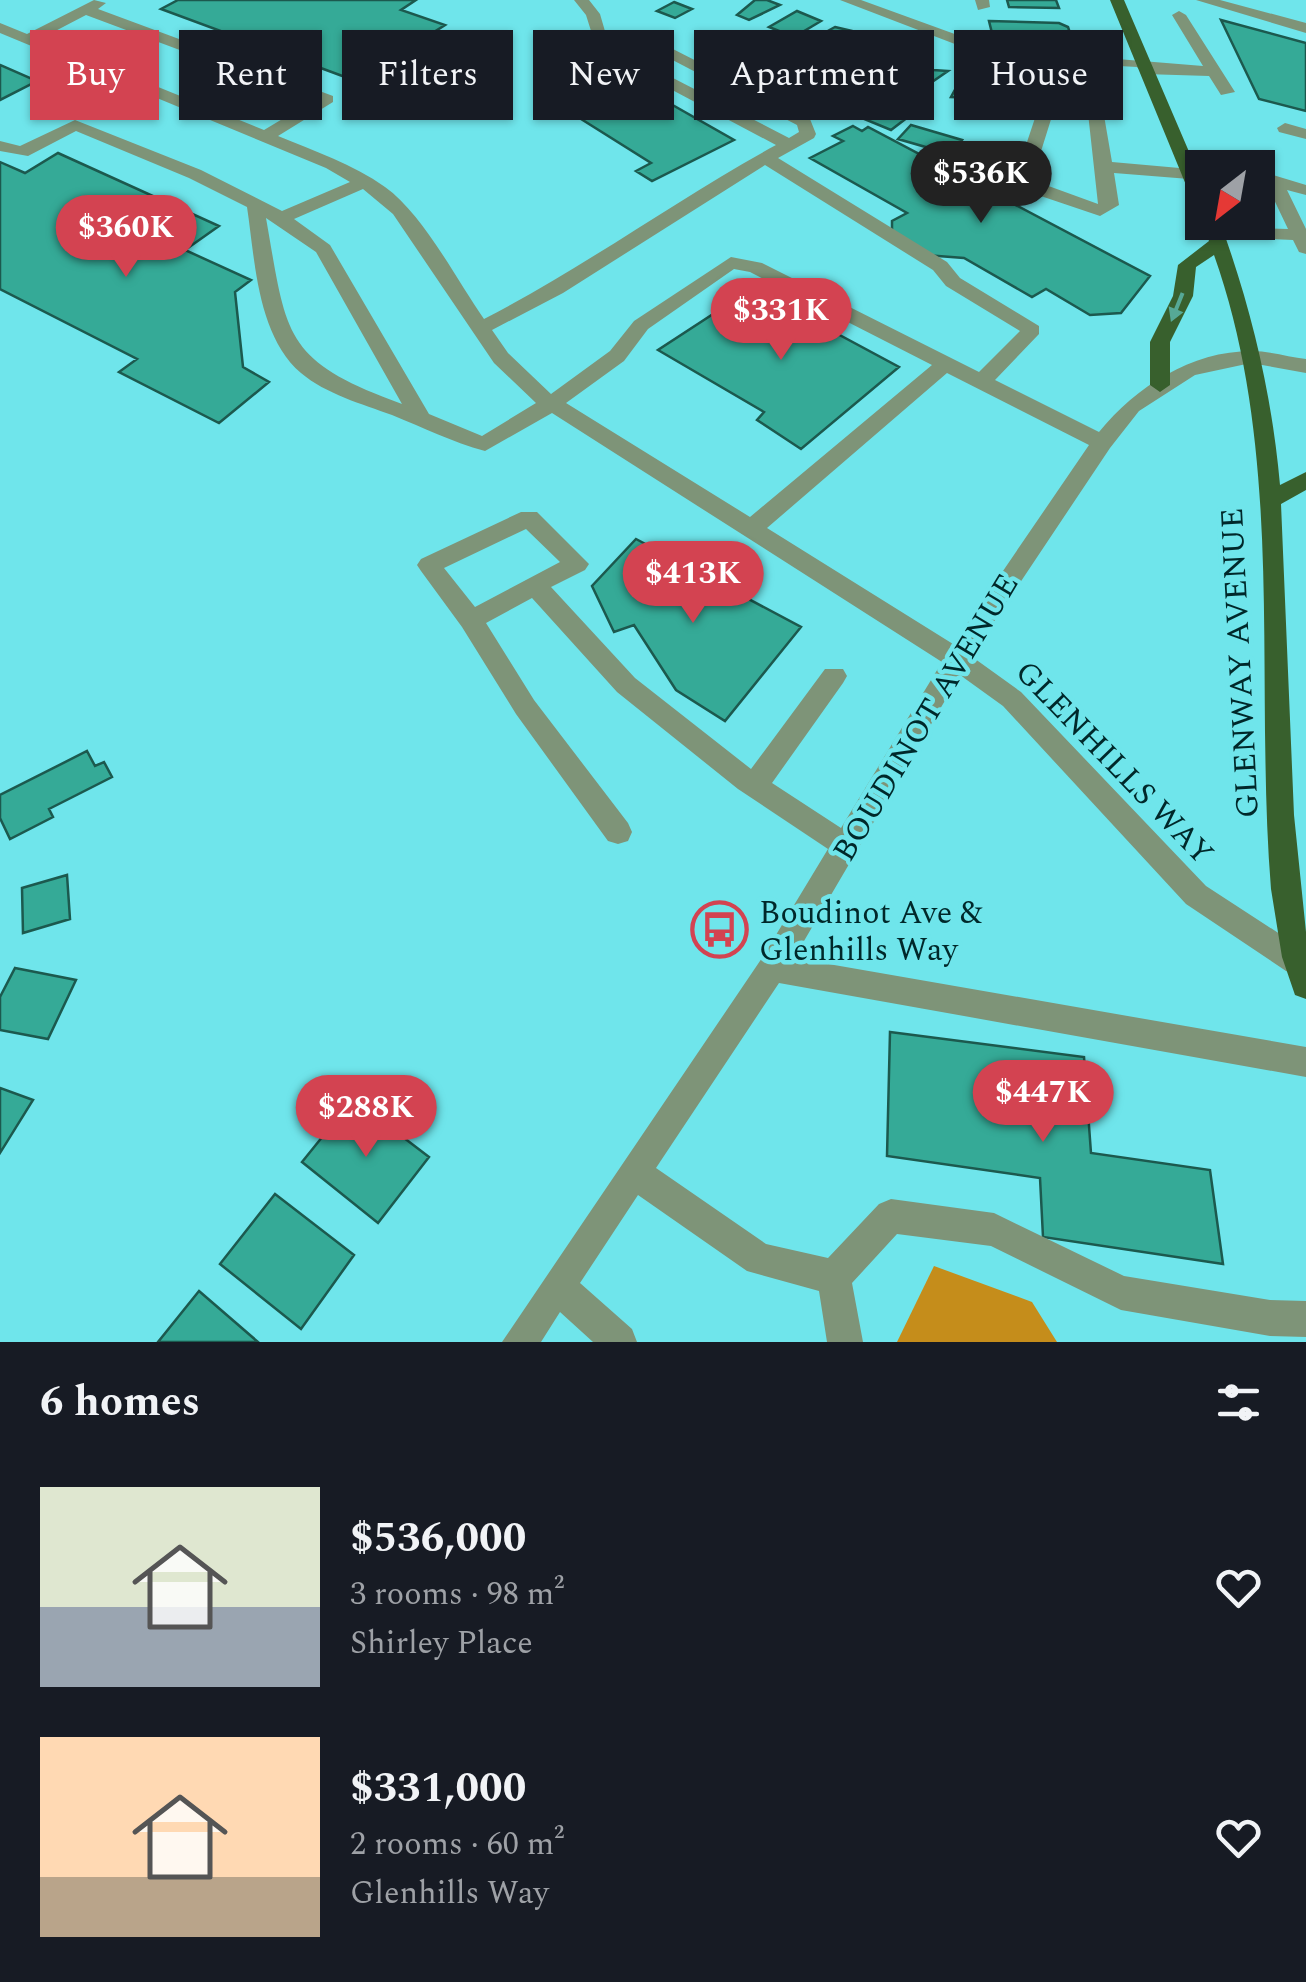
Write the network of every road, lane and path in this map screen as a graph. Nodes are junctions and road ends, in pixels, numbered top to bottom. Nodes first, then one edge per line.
1 (106, 0) edge
2 (581, 0) edge
3 (847, 0) edge
4 (1117, 0) edge
5 (1203, 0) edge
6 (86, 10) junction
7 (1178, 15) dead end
8 (0, 28) edge
9 (1306, 28) edge
10 (597, 30) edge
11 (28, 39) junction
12 (954, 41) edge
13 (674, 55) edge
14 (1123, 64) edge
15 (1143, 66) junction
16 (1214, 72) junction
17 (674, 85) edge
18 (1227, 92) dead end
19 (1043, 120) edge
20 (1098, 120) edge
21 (1285, 128) dead end
22 (1306, 134) edge
23 (265, 136) junction
24 (790, 145) junction
25 (0, 146) edge
26 (1185, 151) edge
27 (766, 158) junction
28 (1104, 167) junction
29 (1185, 174) edge
30 (1275, 181) edge
31 (364, 182) junction
32 (1306, 190) edge
33 (1275, 194) edge
34 (254, 204) junction
35 (282, 218) junction
36 (1275, 238) edge
37 (1208, 240) edge
38 (1218, 240) edge
39 (1303, 241) edge
40 (481, 328) junction
41 (1252, 357) junction
42 (944, 366) junction
43 (1306, 366) edge
44 (979, 384) junction
45 (1160, 385) junction
46 (551, 404) junction
47 (421, 419) junction
48 (1102, 443) junction
49 (1306, 480) edge
50 (1268, 501) junction
51 (750, 530) junction
52 (536, 585) junction
53 (471, 620) junction
54 (957, 659) junction
55 (834, 676) dead end
56 (754, 786) junction
57 (618, 832) dead end
58 (846, 847) junction
59 (772, 968) junction
60 (1301, 973) edge
61 (1306, 1062) edge
62 (634, 1172) junction
63 (834, 1277) junction
64 (557, 1286) junction
65 (1306, 1319) edge
66 (520, 1342) edge
67 (620, 1342) edge
68 (845, 1342) edge

1 - 6 street
2 - 10 street
3 - 12 street
4 - 15 main road
5 - 9 street
6 - 11 street
6 - 23 street
7 - 16 street
8 - 11 street, GLENHILLS WAY
11 - 23 street, GLENHILLS WAY
13 - 24 street
14 - 15 street
15 - 16 street
15 - 26 main road
16 - 18 street
17 - 24 street
19 - 28 street
20 - 28 street
21 - 22 street
23 - 31 street, GLENHILLS WAY
24 - 27 street
25 - 34 street
27 - 40 street
27 - 44 street
28 - 29 street
30 - 32 street
31 - 35 street
31 - 40 street, GLENHILLS WAY
33 - 39 street
34 - 35 street
34 - 47 street
35 - 47 street
36 - 39 street
37 -> 45 main road
38 - 41 main road, GLENWAY AVENUE
40 - 46 street, GLENHILLS WAY
41 - 43 street
41 - 45 street, BOUDINOT AVENUE
41 - 50 main road, GLENWAY AVENUE
42 - 44 street
42 - 46 street
42 - 51 street
44 - 48 street
45 - 48 street, BOUDINOT AVENUE
46 - 47 street
46 - 51 street, GLENHILLS WAY
48 - 54 street, BOUDINOT AVENUE
49 - 50 main road
50 - 60 main road, GLENWAY AVENUE
51 - 54 street, GLENHILLS WAY
52 - 53 street
52 - 53 street
52 - 56 street
53 - 57 street
54 - 58 street, BOUDINOT AVENUE
54 - 60 street, GLENHILLS WAY
55 - 56 street
56 - 58 street
58 - 59 street, BOUDINOT AVENUE
59 - 61 street
59 - 62 street, BOUDINOT AVENUE
62 - 63 street
62 - 64 street, BOUDINOT AVENUE
63 - 65 street
63 - 68 street
64 - 66 street, BOUDINOT AVENUE
64 - 67 street

